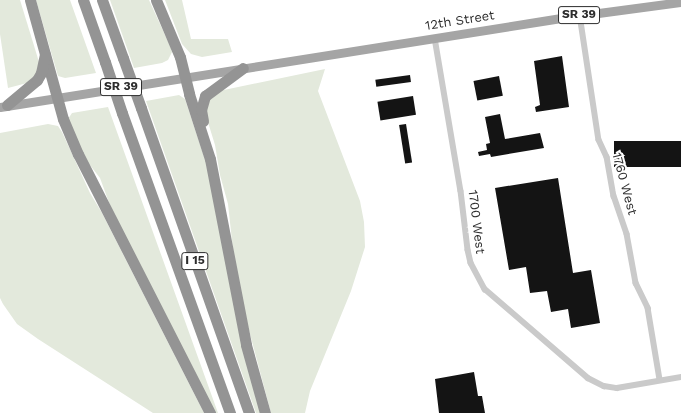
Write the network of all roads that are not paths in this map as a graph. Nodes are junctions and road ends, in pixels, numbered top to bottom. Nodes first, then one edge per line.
1 (30, 0) edge
2 (82, 0) edge
3 (102, 0) edge
4 (156, 0) edge
5 (681, 2) edge
6 (580, 15) junction
7 (436, 38) junction
8 (45, 52) junction
9 (243, 68) junction
10 (186, 77) junction
11 (57, 98) junction
12 (3, 106) edge
13 (210, 159) junction
14 (681, 376) edge
15 (660, 380) junction
16 (210, 413) edge
17 (230, 413) edge
18 (249, 413) edge
19 (265, 413) edge

1 - 8 highway
2 - 17 highway, I 15, bridge
3 - 18 highway, I 15, bridge
4 - 10 highway
5 - 6 main road, 12th Street / SR 39
6 - 7 main road, 12th Street / SR 39
6 - 15 street, 1760 West
7 - 9 main road, 12th Street / SR 39
7 - 15 street, 1700 West
8 - 11 highway
8 - 12 highway
9 - 10 main road, SR 39
9 - 13 highway
10 - 11 main road, SR 39
10 - 13 highway
11 - 12 main road, SR 39
11 - 16 highway
13 - 19 highway
14 - 15 street

